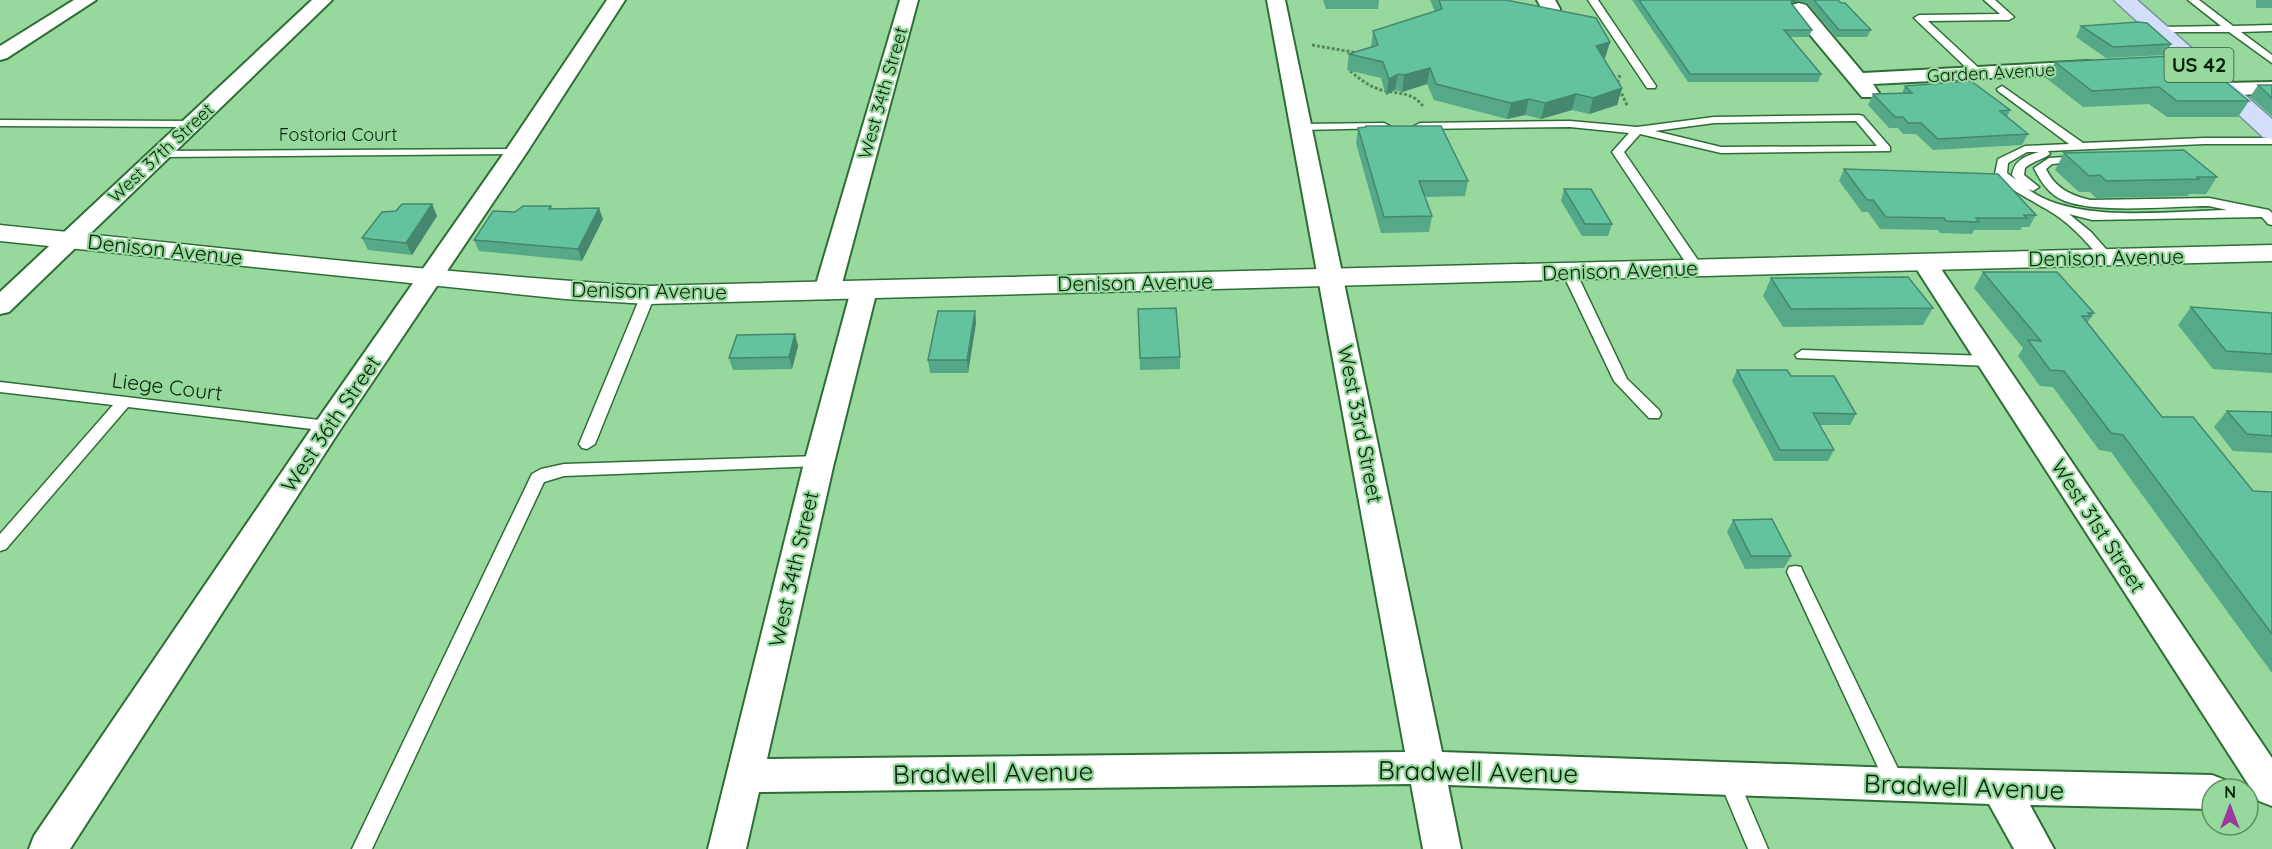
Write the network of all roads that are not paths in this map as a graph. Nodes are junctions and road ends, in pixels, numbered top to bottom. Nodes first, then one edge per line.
1 (87, 0) edge
2 (323, 0) edge
3 (616, 0) edge
4 (909, 0) edge
5 (1276, 0) edge
6 (1593, 0) edge
7 (1989, 0) edge
8 (2125, 0) edge
9 (2193, 0) edge
10 (1799, 9) edge
11 (2229, 28) junction
12 (2272, 28) edge
13 (2160, 30) junction
14 (0, 54) edge
15 (2272, 60) edge
16 (2196, 62) junction
17 (2172, 63) edge
18 (2106, 67) edge
19 (1978, 73) junction
20 (1651, 86) dead end
21 (2272, 88) edge
22 (2002, 89) dead end
23 (2226, 89) junction
24 (0, 123) edge
25 (191, 124) junction
26 (1302, 127) junction
27 (1637, 130) junction
28 (2272, 132) edge
29 (2272, 141) edge
30 (2120, 145) junction
31 (2081, 147) junction
32 (516, 152) junction
33 (2108, 152) junction
34 (160, 154) junction
35 (2067, 198) junction
36 (2052, 207) junction
37 (2092, 216) junction
38 (2264, 216) edge
39 (0, 233) edge
40 (2087, 235) junction
41 (68, 240) junction
42 (2272, 253) edge
43 (2108, 257) junction
44 (1924, 262) junction
45 (1697, 268) junction
46 (1569, 272) junction
47 (429, 278) junction
48 (1332, 279) junction
49 (864, 290) junction
50 (827, 291) junction
51 (648, 295) junction
52 (0, 306) edge
53 (1802, 355) dead end
54 (1989, 361) junction
55 (0, 387) edge
56 (123, 403) junction
57 (1654, 414) dead end
58 (328, 426) junction
59 (587, 444) dead end
60 (819, 461) junction
61 (0, 545) edge
62 (1795, 572) dead end
63 (1426, 768) junction
64 (745, 776) junction
65 (1730, 780) junction
66 (1896, 785) junction
67 (2000, 788) junction
68 (2272, 789) edge
69 (2200, 792) edge
70 (48, 849) edge
71 (362, 849) edge
72 (727, 849) edge
73 (1442, 849) edge
74 (1758, 849) edge
75 (2035, 849) edge

1 - 14 street
2 - 25 street, West 37th Street
3 - 32 street, West 36th Street
4 - 50 street, West 34th Street
5 - 26 street, West 33rd Street
6 - 20 lane
7 - 19 lane
8 - 13 main road, US 42
9 - 11 lane
10 - 19 street, Garden Avenue
11 - 12 lane
11 - 13 lane
11 - 15 lane
13 - 16 main road, US 42
16 - 17 street
16 - 23 main road, US 42
18 - 19 street, Garden Avenue
21 - 23 street
22 - 31 lane
23 - 28 main road, US 42
24 - 25 lane
25 - 34 street, West 37th Street
26 - 27 lane
26 - 48 street, West 33rd Street
27 - 27 lane
27 - 45 lane
29 - 30 lane
30 - 31 lane
30 - 33 lane
31 - 36 lane
32 - 34 lane, Fostoria Court
32 - 47 street, West 36th Street
33 - 35 lane
33 - 35 lane
34 - 41 street, West 37th Street
35 - 38 lane
36 - 37 lane
36 - 40 lane
37 - 38 lane
37 - 40 lane
39 - 41 main road, Denison Avenue
40 - 43 lane
41 - 47 main road, Denison Avenue
41 - 52 street, West 37th Street
42 - 43 main road, Denison Avenue
43 - 44 main road, Denison Avenue
44 - 45 main road, Denison Avenue
44 - 54 street, West 31st Street
45 - 46 main road, Denison Avenue
46 - 48 main road, Denison Avenue
46 - 57 lane
47 - 51 main road, Denison Avenue
47 - 58 street, West 36th Street
48 - 49 main road, Denison Avenue
48 - 63 street, West 33rd Street
49 - 50 main road, Denison Avenue
49 - 60 street, West 34th Street
50 - 51 main road, Denison Avenue
51 - 59 lane
53 - 54 lane
54 - 68 street, West 31st Street
55 - 56 lane, Liege Court
56 - 58 lane, Liege Court
56 - 61 lane
58 - 70 street, West 36th Street
60 - 64 street, West 34th Street
60 - 71 lane
62 - 66 lane
63 - 64 street, Bradwell Avenue
63 - 65 street, Bradwell Avenue
63 - 73 street, West 33rd Street
64 - 72 street, West 34th Street
65 - 66 street, Bradwell Avenue
65 - 74 lane
66 - 67 street, Bradwell Avenue
67 - 69 street, Bradwell Avenue
67 - 75 street

